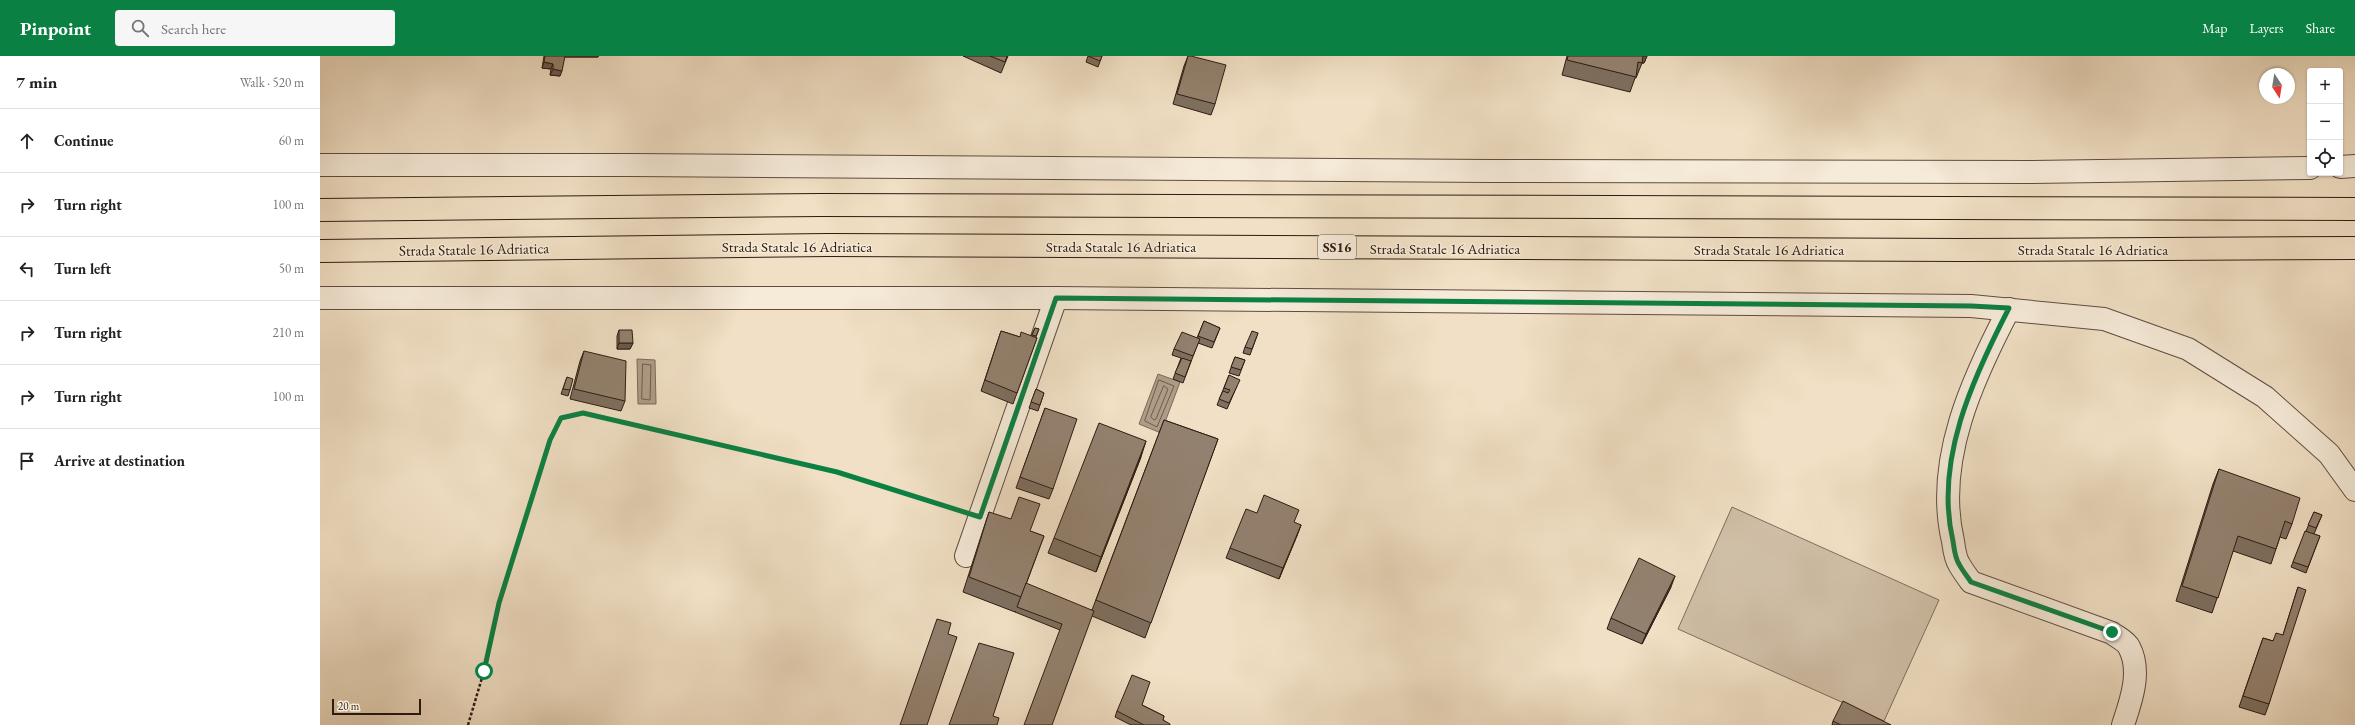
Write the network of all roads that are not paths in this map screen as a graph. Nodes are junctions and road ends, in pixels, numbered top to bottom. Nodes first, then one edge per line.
1 (320, 165) edge
2 (2355, 166) edge
3 (2343, 167) edge
4 (2307, 168) edge
5 (2355, 209) edge
6 (320, 210) edge
7 (2355, 248) edge
8 (320, 250) edge
9 (320, 298) edge
10 (1056, 298) junction
11 (2009, 308) junction
12 (2355, 490) edge
13 (966, 556) dead end
14 (2123, 725) edge

1 - 4 street
2 - 3 street
5 - 6 highway
7 - 8 highway, Strada Statale 16 Adriatica / SS16
9 - 10 street
10 - 11 street
10 - 13 street
11 - 12 street
11 - 14 street

